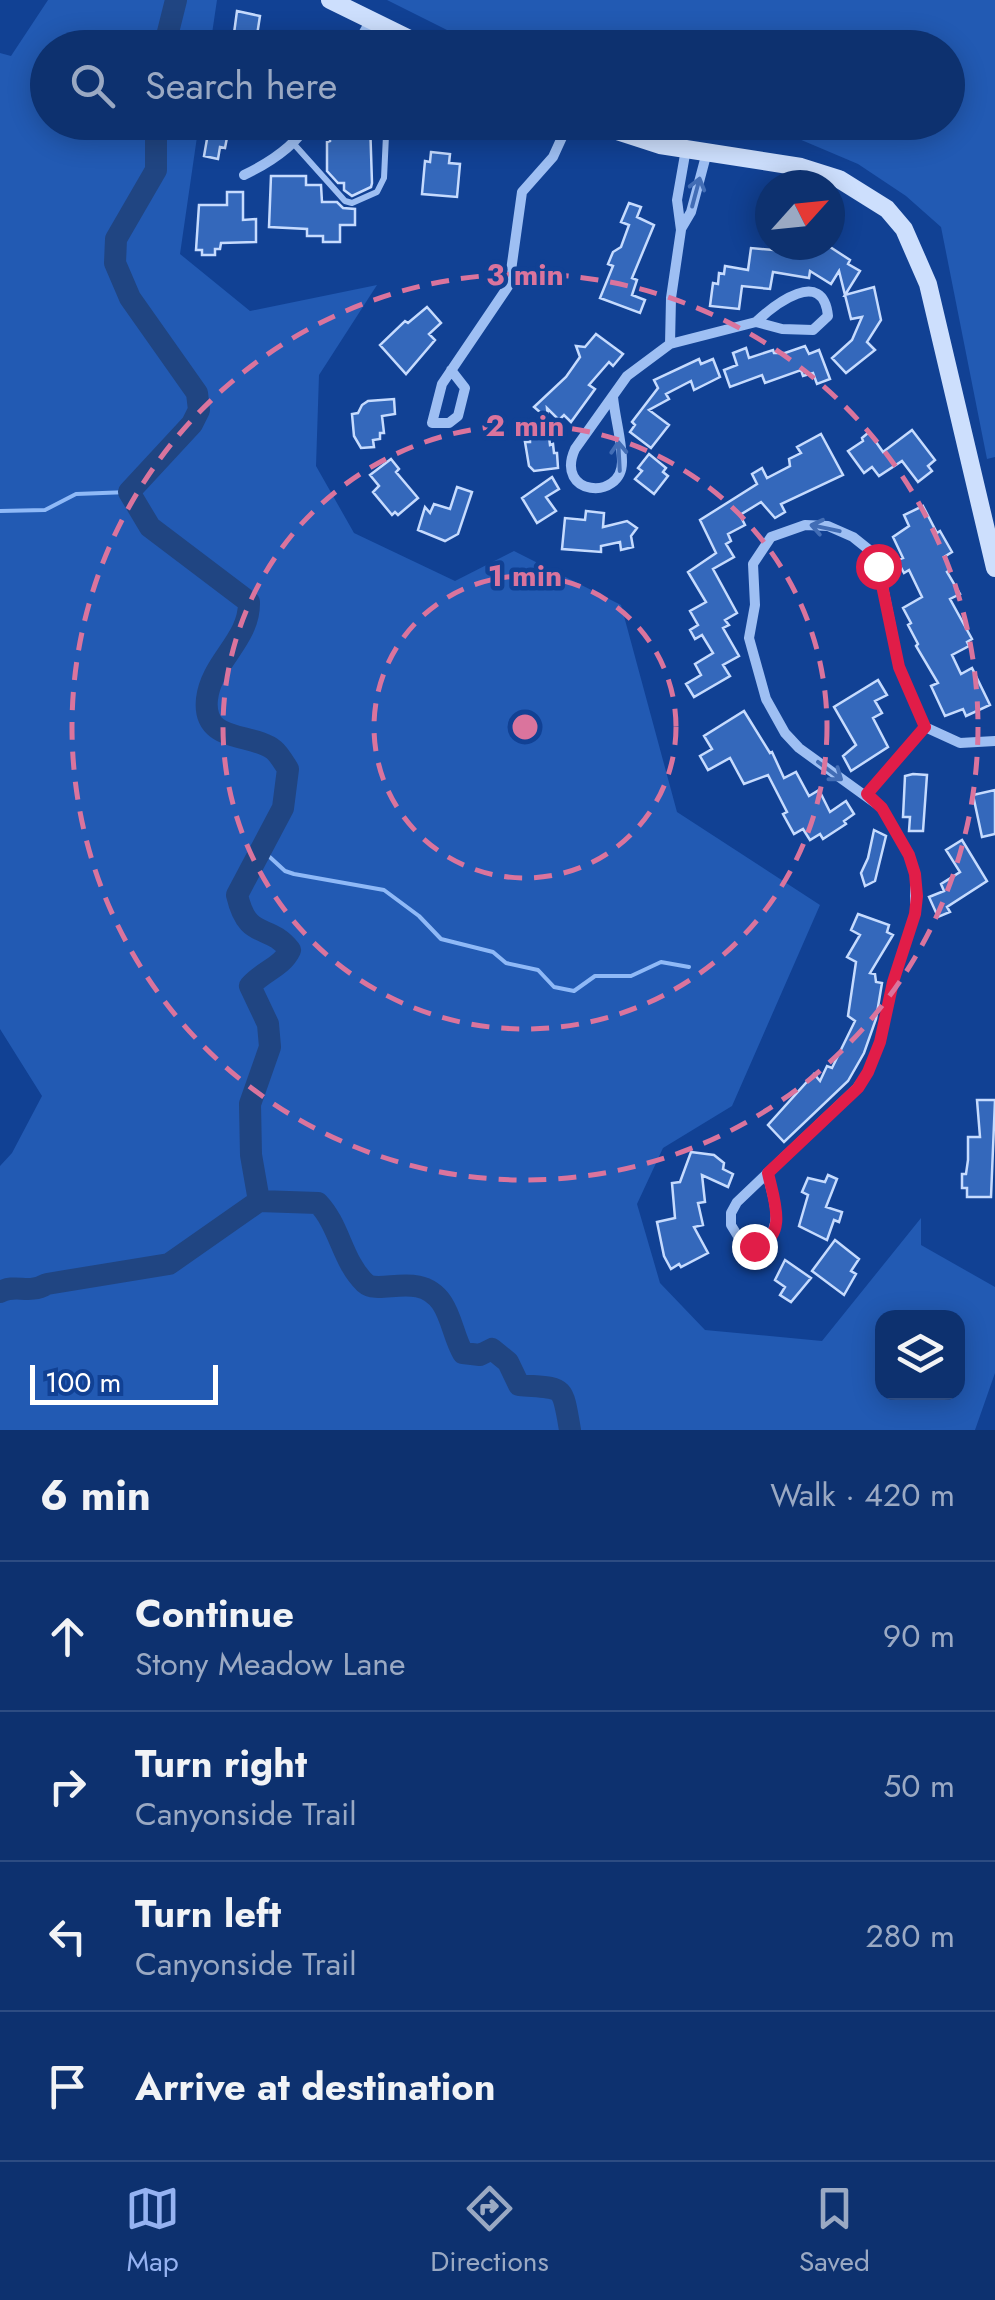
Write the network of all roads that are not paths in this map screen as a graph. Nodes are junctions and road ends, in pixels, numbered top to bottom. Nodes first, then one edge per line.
1 (330, 0) edge
2 (371, 20) junction
3 (365, 30) edge
4 (391, 30) edge
5 (386, 140) edge
6 (561, 140) edge
7 (639, 140) edge
8 (292, 142) joint
9 (686, 149) junction
10 (706, 152) junction
11 (244, 175) dead end
12 (681, 230) junction
13 (756, 322) junction
14 (670, 344) junction
15 (452, 370) junction
16 (613, 397) junction
17 (995, 568) edge
18 (925, 727) junction
19 (995, 742) edge
20 (867, 794) junction
21 (768, 1173) junction

1 - 2 street
2 - 3 street
2 - 4 street
5 - 8 lane
6 - 15 street
7 - 9 street
8 - 11 street
9 - 10 street
9 - 12 street
12 -> 10 street
10 - 17 street
12 - 14 street
13 - 13 street
13 - 14 street
14 - 16 street
15 - 15 street
16 -> 16 street
18 - 19 street
18 - 20 street
18 -> 20 street
20 - 21 street
21 - 21 street

